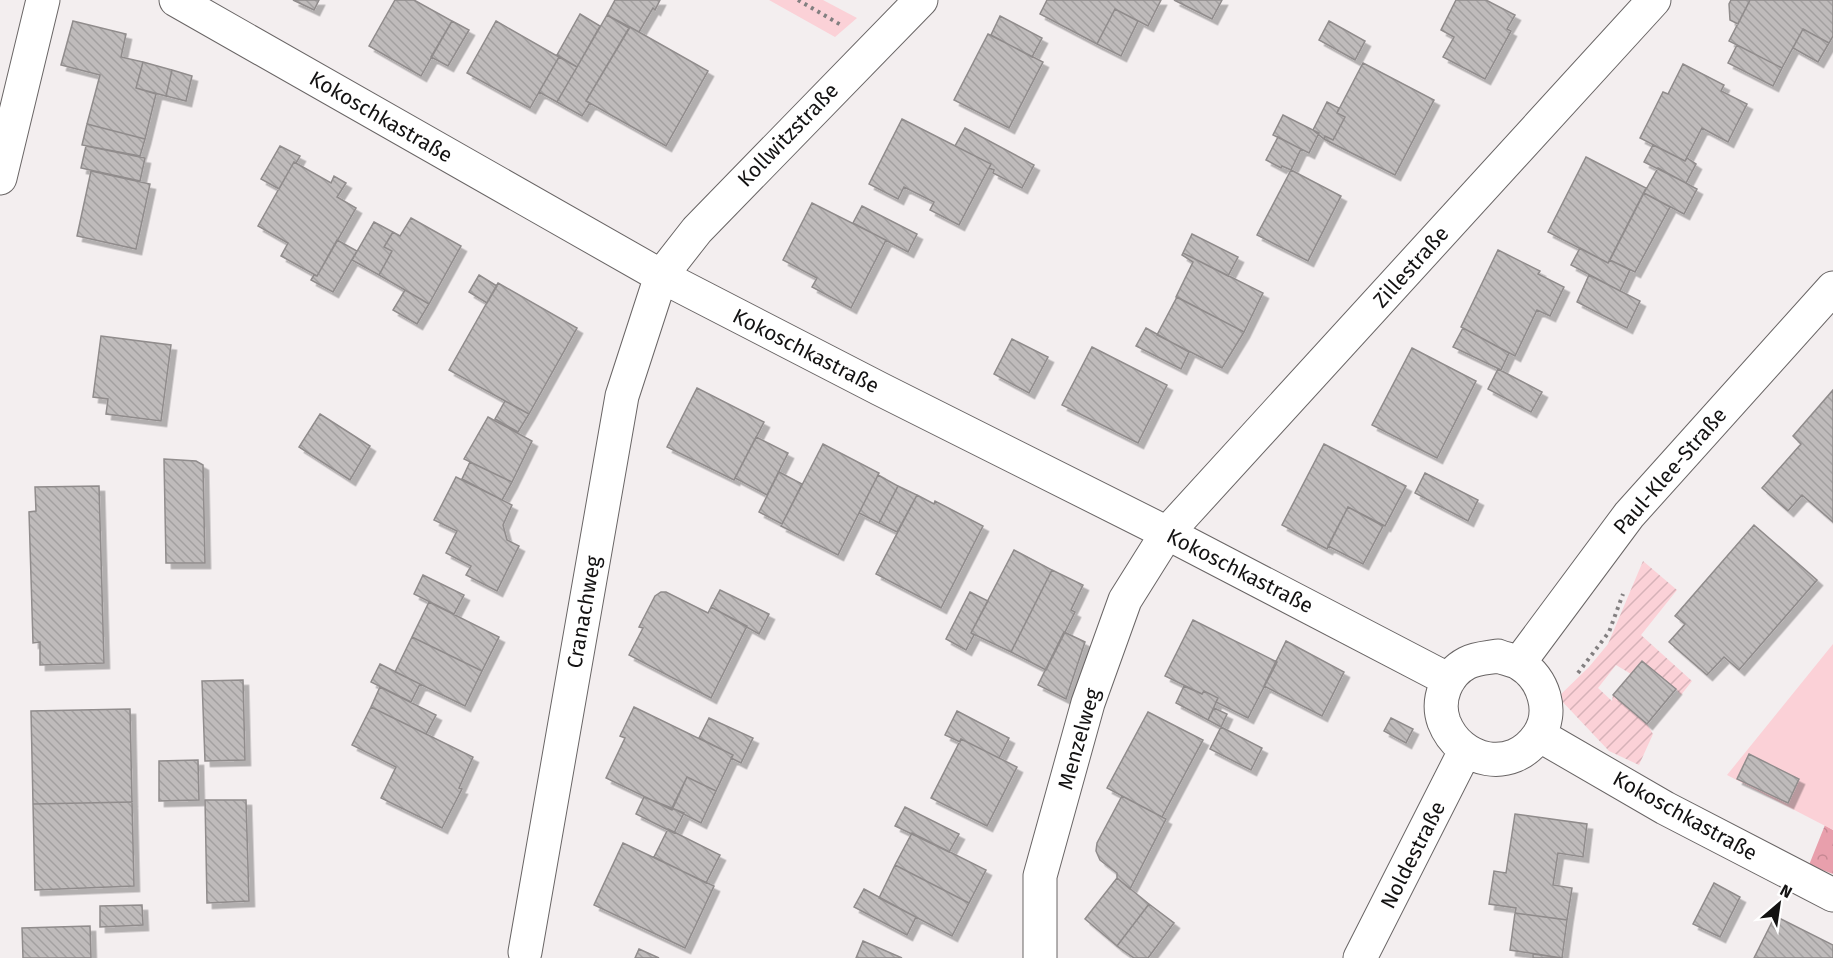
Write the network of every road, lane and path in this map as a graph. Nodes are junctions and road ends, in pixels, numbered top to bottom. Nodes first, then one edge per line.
1 (43, 0) edge
2 (176, 0) edge
3 (798, 0) edge
4 (921, 0) edge
5 (1654, 0) edge
6 (876, 45) junction
7 (0, 177) edge
8 (661, 276) junction
9 (1833, 288) edge
10 (1167, 533) junction
11 (1625, 588) dead end
12 (1519, 663) junction
13 (1449, 680) junction
14 (1544, 693) junction
15 (1539, 735) junction
16 (1465, 751) junction
17 (1833, 895) edge
18 (525, 952) dead end
19 (1040, 958) edge
20 (1360, 958) edge

1 - 7 street
2 - 8 street, Kokoschkastraße
3 - 6 path
4 - 6 street, Kollwitzstraße
5 - 10 street, Zillestraße
6 - 8 street, Kollwitzstraße
8 - 10 street, Kokoschkastraße
8 - 18 street, Cranachweg
9 - 12 street, Paul-Klee-Straße
10 - 13 street, Kokoschkastraße
10 - 19 street, Menzelweg
11 - 14 path
12 - 13 street
12 - 14 street
13 - 16 street
14 - 15 street
15 - 16 street
15 - 17 street, Kokoschkastraße
16 - 20 street, Noldestraße

